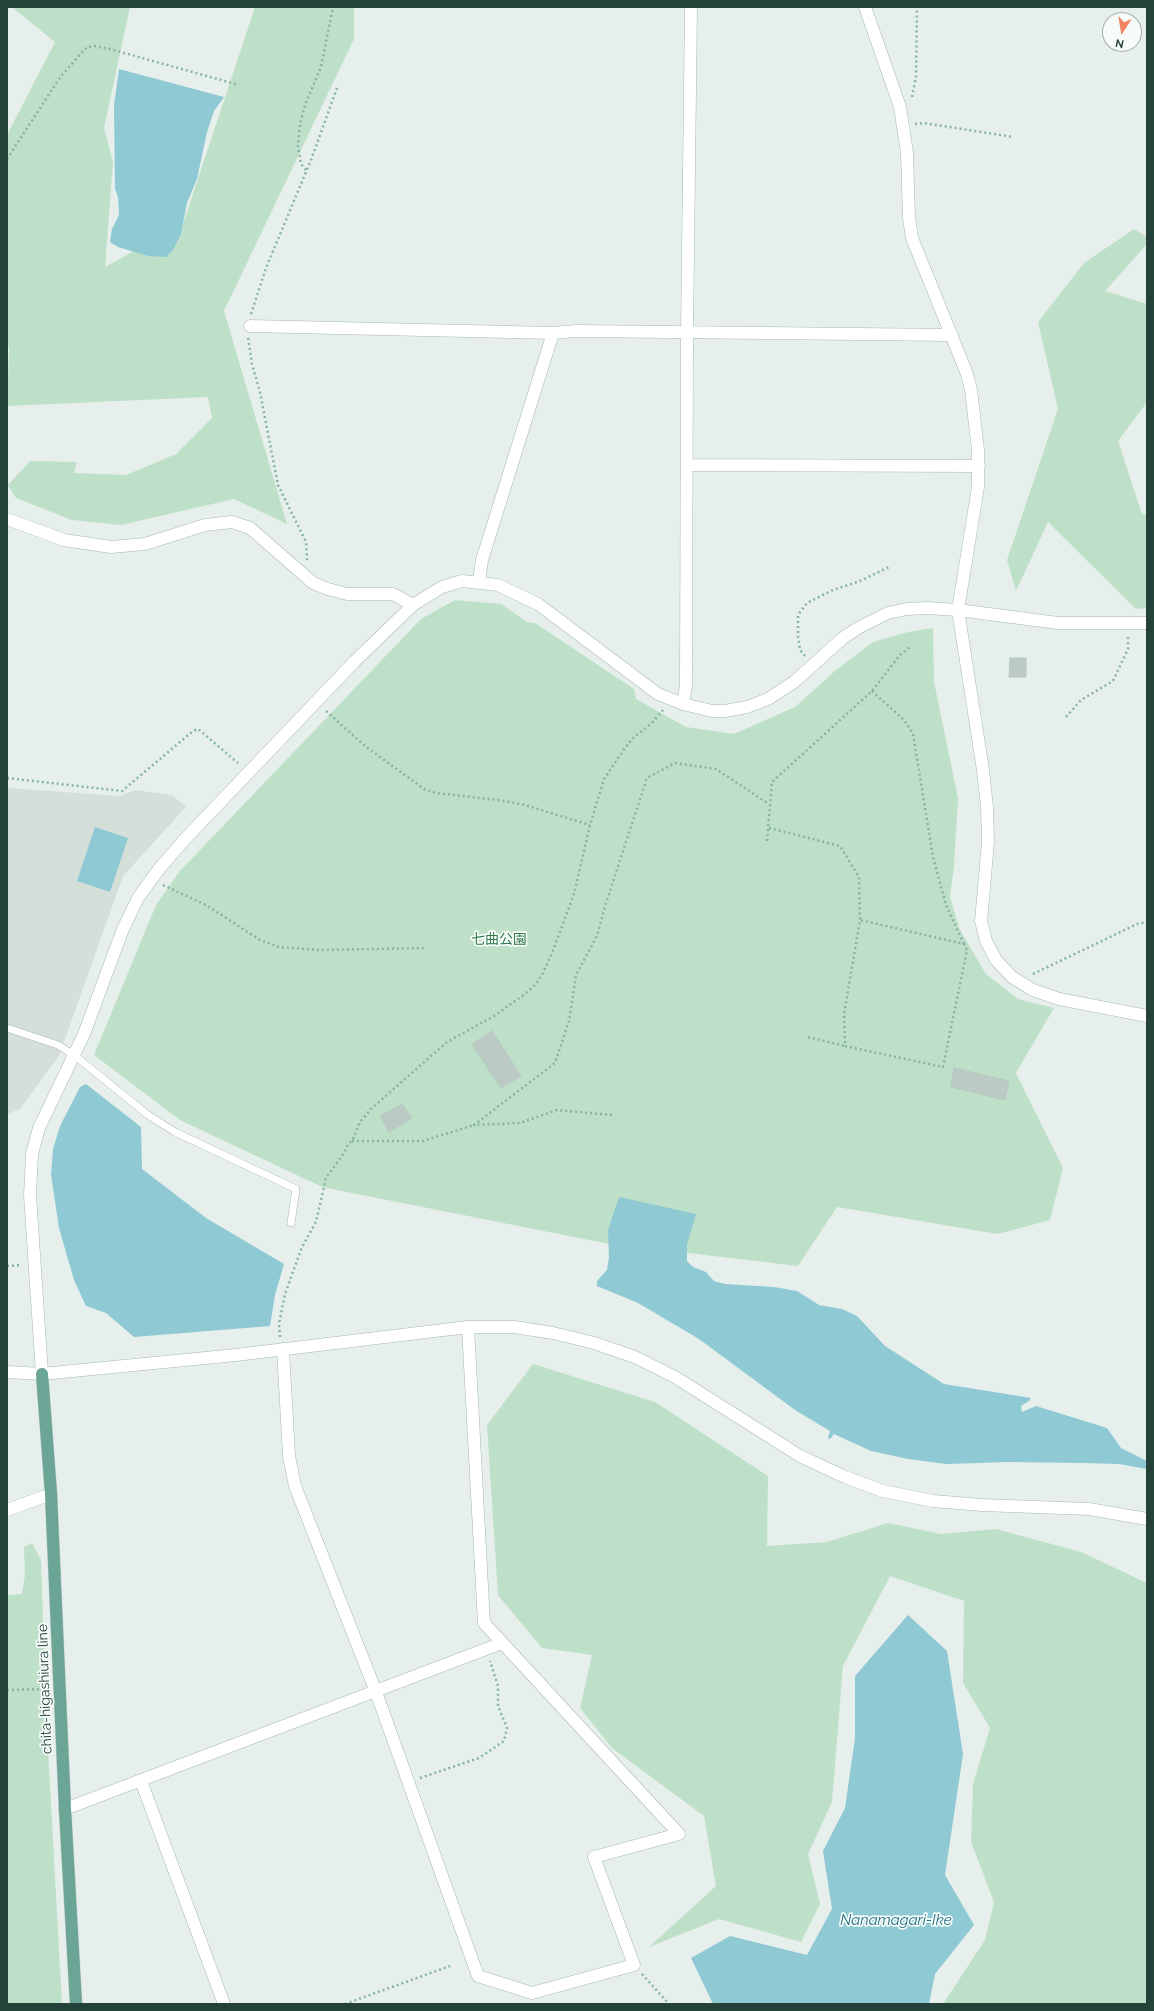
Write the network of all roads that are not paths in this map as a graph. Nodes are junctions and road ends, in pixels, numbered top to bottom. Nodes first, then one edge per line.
1 (691, 7) edge
2 (865, 7) edge
3 (250, 326) dead end
4 (553, 333) junction
5 (687, 334) junction
6 (952, 335) junction
7 (687, 465) junction
8 (979, 466) junction
9 (7, 519) edge
10 (479, 582) junction
11 (413, 605) junction
12 (958, 610) junction
13 (1147, 623) edge
14 (682, 704) junction
15 (1147, 1016) edge
16 (7, 1028) edge
17 (74, 1055) junction
18 (291, 1224) dead end
19 (468, 1326) junction
20 (283, 1350) junction
21 (7, 1372) edge
22 (42, 1374) junction
23 (51, 1494) junction
24 (7, 1510) edge
25 (1147, 1519) edge
26 (502, 1643) junction
27 (376, 1692) junction
28 (140, 1781) junction
29 (65, 1809) junction
30 (76, 2004) edge
31 (224, 2004) edge

1 - 5 street
2 - 6 street
3 - 4 street
4 - 5 street
4 - 10 street
5 - 6 street
5 - 7 street
6 - 8 street
7 - 8 street
7 - 14 street
8 - 12 street
9 - 11 street
10 - 11 street
10 - 14 street
11 - 17 street
12 - 13 street
12 - 14 street
12 - 15 street
16 - 17 lane
17 - 18 lane
17 - 22 street
19 - 20 street
19 - 25 street
19 - 26 street
20 - 22 street
20 - 27 street
21 - 22 street
22 - 23 main road, chita-higashiura line
23 - 24 street
23 - 29 main road, chita-higashiura line
26 - 27 street
26 - 27 street
27 - 28 street
28 - 29 street
28 - 31 street
29 - 30 main road, chita-higashiura line

